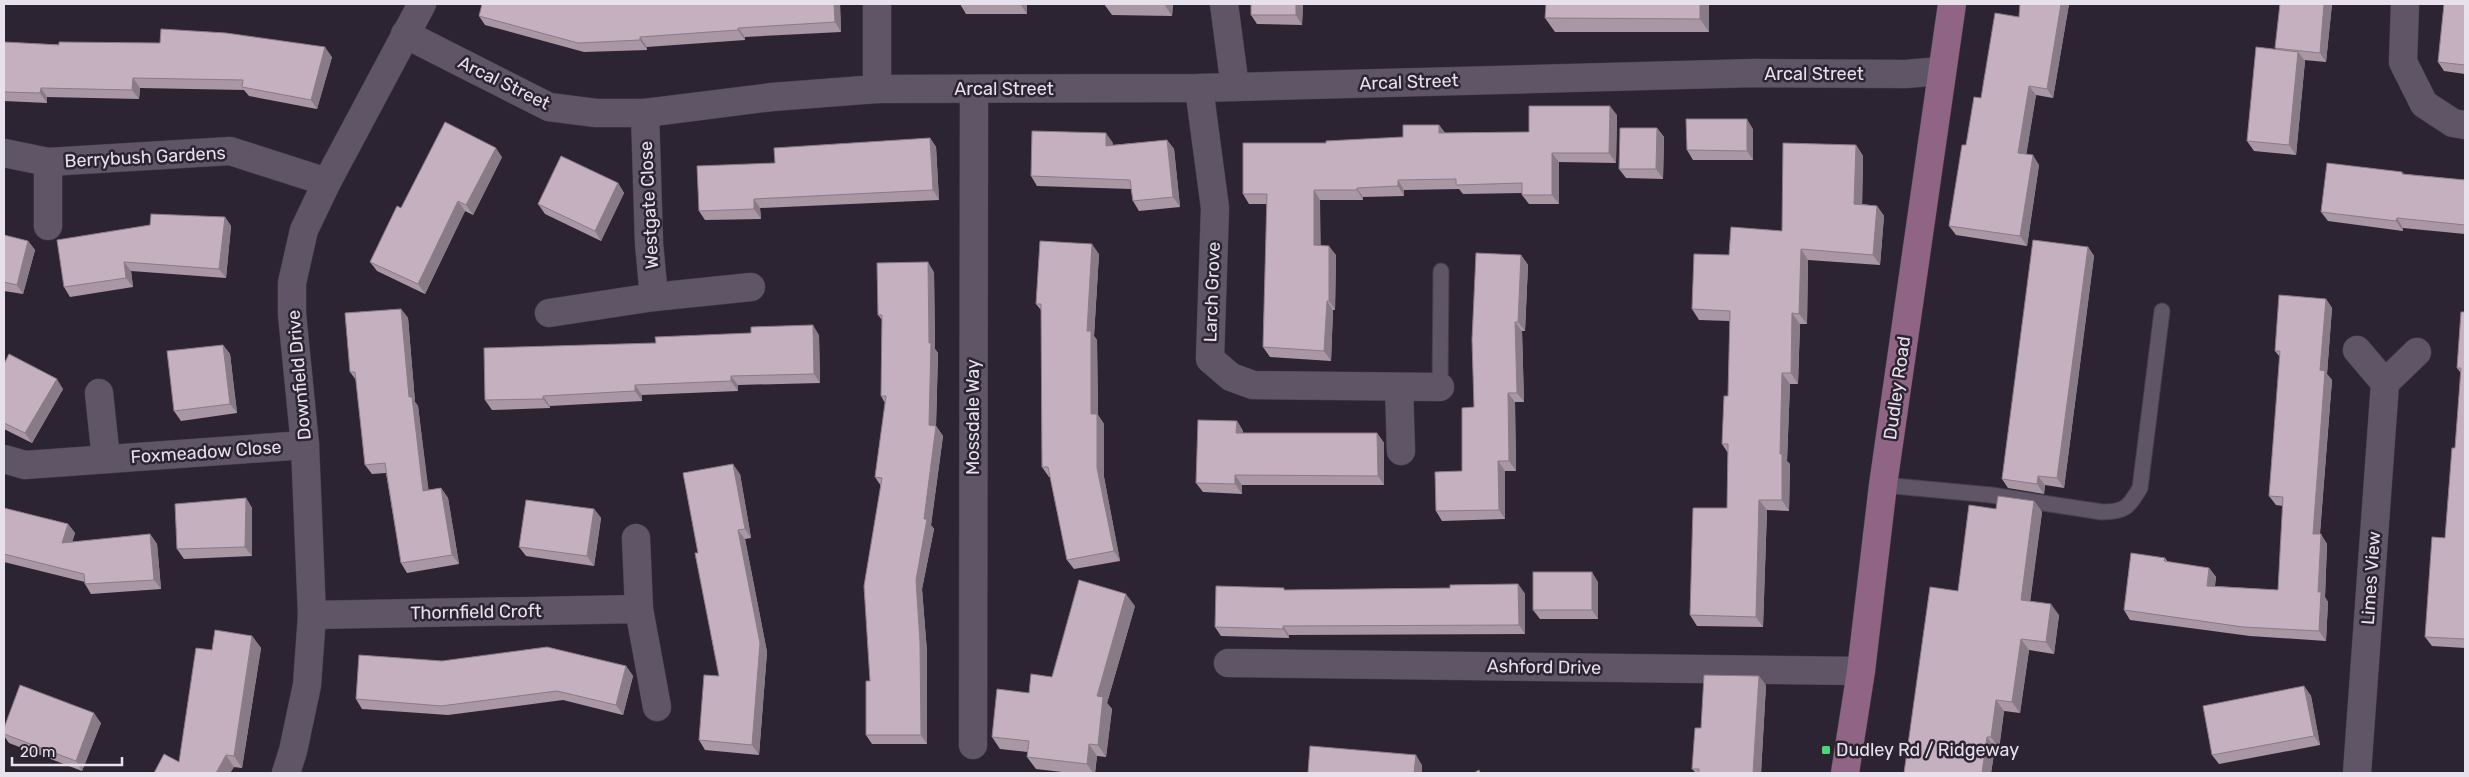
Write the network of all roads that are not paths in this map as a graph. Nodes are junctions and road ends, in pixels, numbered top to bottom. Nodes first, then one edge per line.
1 (422, 4) edge
2 (877, 4) edge
3 (1224, 4) edge
4 (1952, 4) edge
5 (2405, 4) edge
6 (406, 34) junction
7 (1941, 71) junction
8 (1199, 88) junction
9 (1235, 88) junction
10 (877, 89) junction
11 (974, 90) junction
12 (644, 113) junction
13 (2465, 125) edge
14 (4, 153) edge
15 (48, 162) junction
16 (327, 182) junction
17 (48, 226) dead end
18 (1441, 271) dead end
19 (752, 287) dead end
20 (654, 297) junction
21 (2162, 311) dead end
22 (549, 313) dead end
23 (2357, 350) dead end
24 (2417, 352) dead end
25 (2385, 383) junction
26 (1440, 387) joint
27 (1399, 388) junction
28 (99, 393) dead end
29 (305, 444) junction
30 (1401, 451) dead end
31 (4, 459) edge
32 (106, 459) junction
33 (1883, 485) junction
34 (636, 538) dead end
35 (639, 609) junction
36 (312, 615) junction
37 (1228, 663) dead end
38 (1861, 671) junction
39 (657, 707) dead end
40 (973, 744) dead end
41 (286, 773) edge
42 (1845, 773) edge
43 (2357, 773) edge

1 - 6 street, Downfield Drive
2 - 10 street
3 - 9 street
4 - 7 main road, Dudley Road
5 - 13 street
6 - 12 street, Arcal Street
6 - 16 street, Downfield Drive
7 - 9 street, Arcal Street
7 - 33 main road, Dudley Road
8 - 9 street, Arcal Street
8 - 11 street, Arcal Street
8 - 27 street, Larch Grove
10 - 11 street, Arcal Street
10 - 12 street, Arcal Street
11 - 40 street, Mossdale Way
12 - 20 street, Westgate Close
14 - 15 street, Berrybush Gardens
15 - 16 street, Berrybush Gardens
15 - 17 street, Berrybush Gardens
16 - 29 street, Downfield Drive
18 - 26 lane
19 - 20 street
20 - 22 street
21 - 33 lane
23 - 25 street
24 - 25 street
25 - 43 street, Limes View
26 - 27 street, Larch Grove
27 - 30 street
28 - 32 street, Foxmeadow Close
29 - 32 street, Foxmeadow Close
29 - 36 street, Downfield Drive
31 - 32 street, Foxmeadow Close
33 - 38 main road, Dudley Road
34 - 35 street
35 - 36 street, Thornfield Croft
35 - 39 street
36 - 41 street, Downfield Drive
37 - 38 street, Ashford Drive
38 - 42 main road, Dudley Road

